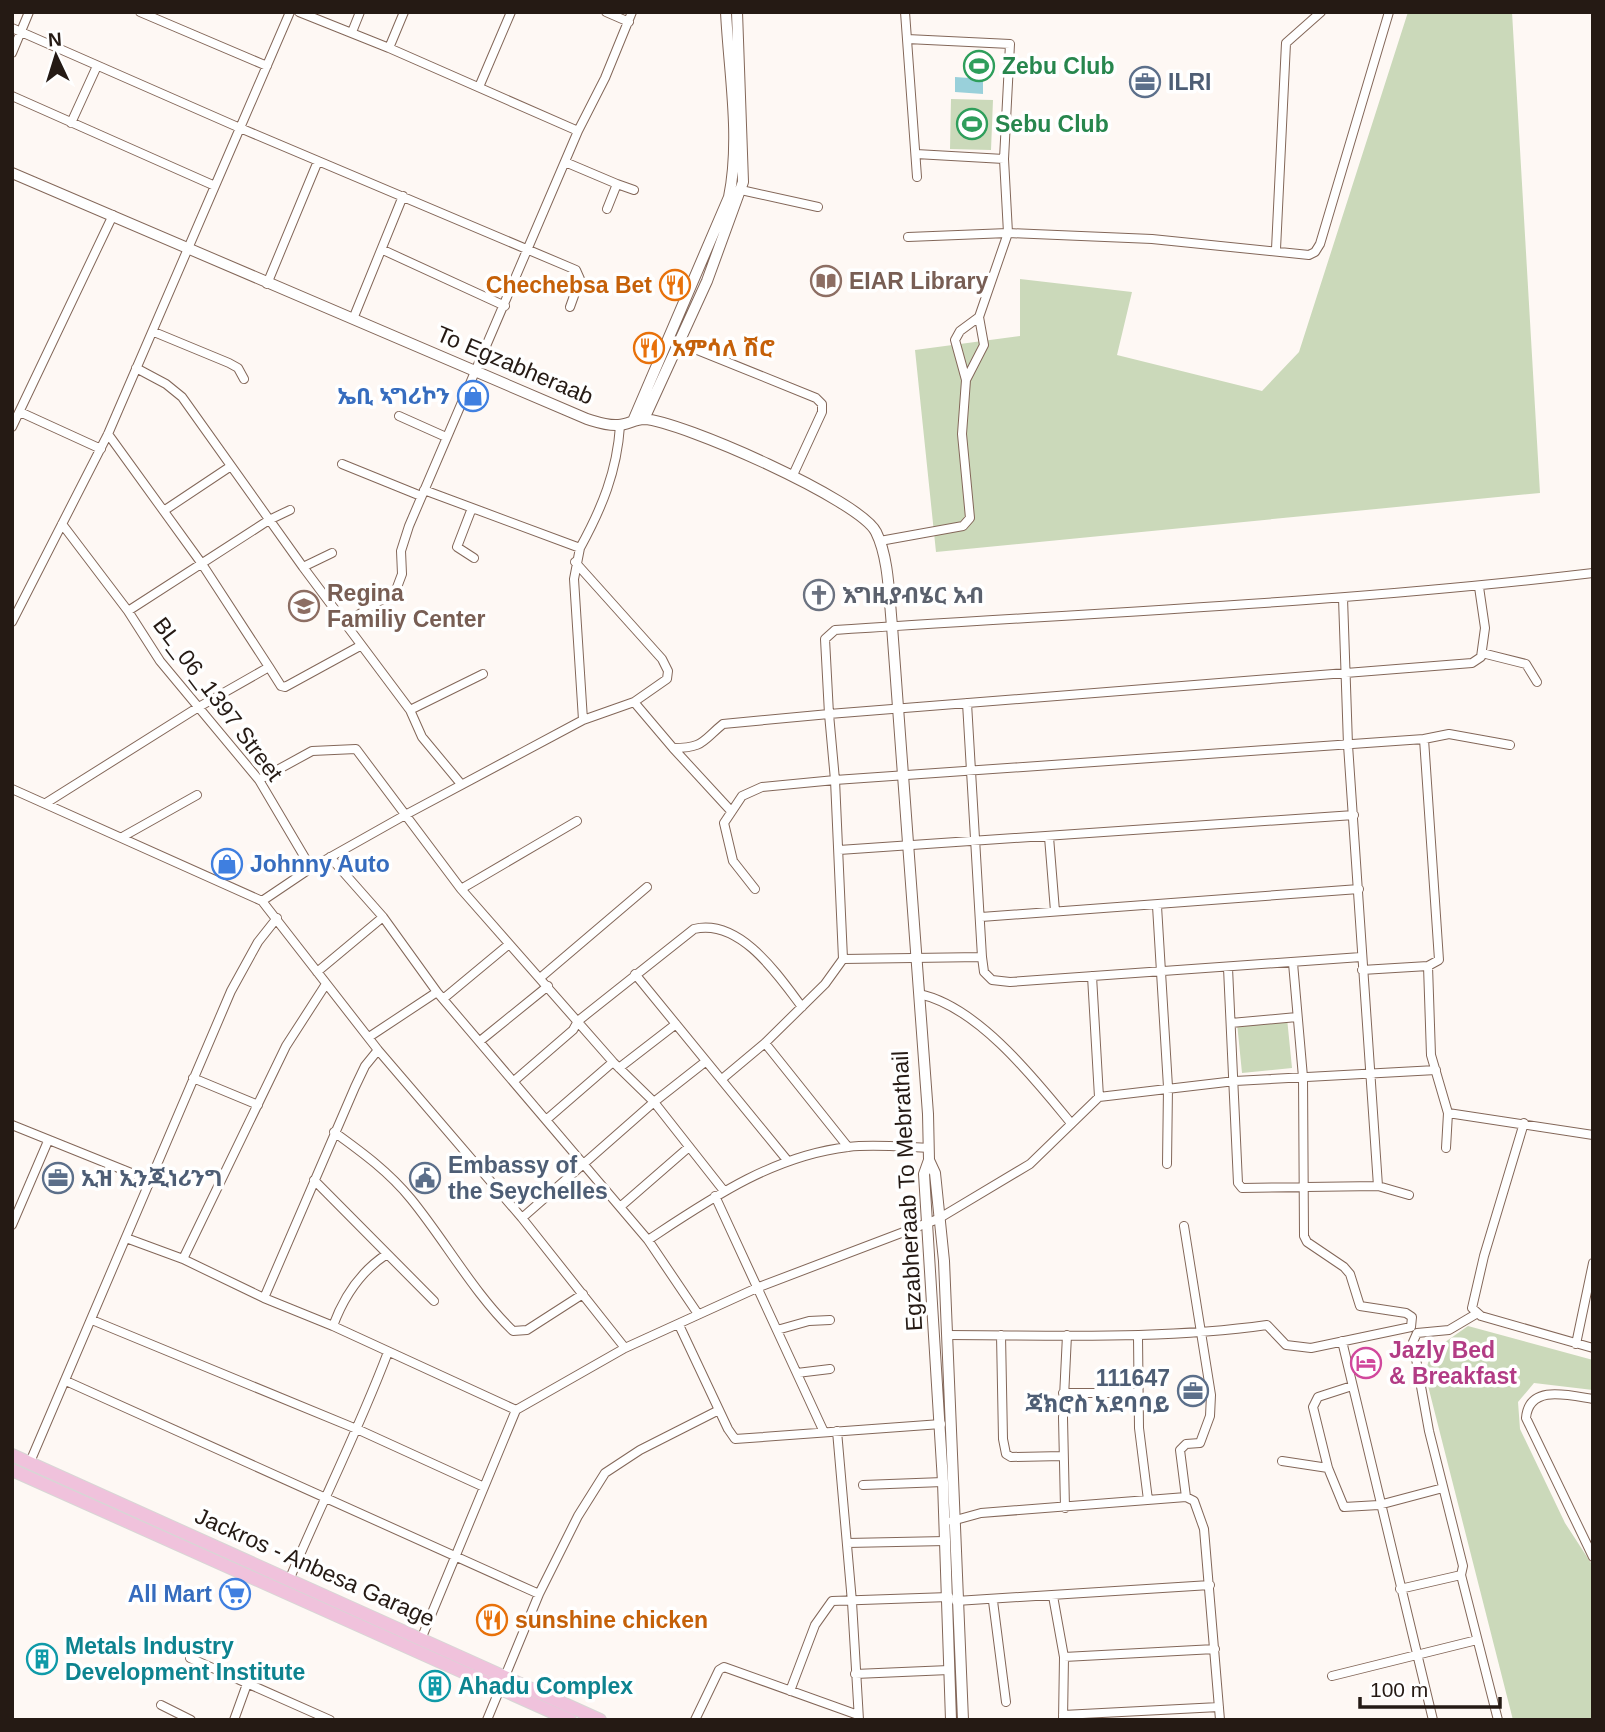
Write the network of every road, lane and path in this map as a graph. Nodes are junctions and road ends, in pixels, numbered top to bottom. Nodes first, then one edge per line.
1 (29, 12) edge
2 (140, 12) edge
3 (290, 12) edge
4 (299, 12) edge
5 (360, 12) edge
6 (404, 12) edge
7 (511, 12) edge
8 (606, 12) edge
9 (632, 12) edge
10 (726, 12) edge
11 (737, 12) edge
12 (905, 12) edge
13 (1321, 12) edge
14 (1389, 12) edge
15 (629, 22) junction
16 (17, 30) edge
17 (733, 31) junction
18 (352, 32) junction
19 (907, 39) junction
20 (389, 48) junction
21 (12, 53) edge
22 (97, 66) junction
23 (267, 66) junction
24 (479, 87) junction
25 (12, 96) edge
26 (71, 123) junction
27 (240, 128) junction
28 (578, 131) junction
29 (916, 154) junction
30 (1003, 159) junction
31 (318, 161) junction
32 (565, 162) junction
33 (12, 173) edge
34 (918, 177) dead end
35 (617, 184) junction
36 (215, 186) junction
37 (634, 190) dead end
38 (741, 190) junction
39 (403, 196) junction
40 (818, 207) dead end
41 (607, 209) dead end
42 (113, 215) junction
43 (1007, 233) junction
44 (908, 237) dead end
45 (529, 249) junction
46 (1276, 249) junction
47 (189, 250) junction
48 (383, 250) junction
49 (267, 284) junction
50 (505, 306) junction
51 (570, 306) dead end
52 (979, 317) junction
53 (353, 319) junction
54 (154, 332) junction
55 (674, 341) junction
56 (136, 368) junction
57 (476, 372) junction
58 (244, 379) dead end
59 (965, 380) junction
60 (20, 412) junction
61 (399, 416) dead end
62 (639, 420) junction
63 (620, 425) junction
64 (12, 427) edge
65 (108, 434) junction
66 (446, 437) junction
67 (100, 449) junction
68 (342, 464) dead end
69 (231, 466) junction
70 (793, 475) junction
71 (423, 493) junction
72 (472, 508) junction
73 (165, 510) junction
74 (290, 510) dead end
75 (269, 520) junction
76 (62, 524) junction
77 (880, 541) junction
78 (580, 548) junction
79 (332, 553) dead end
80 (474, 558) dead end
81 (575, 562) junction
82 (202, 564) junction
83 (303, 567) junction
84 (1593, 573) edge
85 (1479, 587) junction
86 (1343, 598) junction
87 (15, 610) edge
88 (128, 611) junction
89 (12, 622) edge
90 (346, 623) junction
91 (892, 626) junction
92 (360, 646) junction
93 (1482, 653) junction
94 (269, 667) junction
95 (1345, 673) junction
96 (483, 674) dead end
97 (1537, 682) dead end
98 (634, 702) junction
99 (967, 704) junction
100 (197, 708) junction
101 (899, 708) junction
102 (410, 710) junction
103 (829, 714) junction
104 (583, 720) junction
105 (1424, 740) junction
106 (1348, 745) junction
107 (1510, 745) dead end
108 (674, 748) junction
109 (971, 772) junction
110 (905, 775) junction
111 (260, 780) junction
112 (835, 780) junction
113 (461, 784) junction
114 (12, 789) edge
115 (197, 795) dead end
116 (46, 803) junction
117 (731, 811) junction
118 (407, 814) junction
119 (1354, 815) junction
120 (577, 821) dead end
121 (124, 836) junction
122 (1049, 837) junction
123 (975, 842) junction
124 (911, 846) junction
125 (839, 850) junction
126 (330, 857) junction
127 (311, 868) junction
128 (647, 887) dead end
129 (461, 889) junction
130 (755, 889) dead end
131 (1359, 889) junction
132 (262, 901) junction
133 (1157, 906) junction
134 (1055, 911) junction
135 (981, 917) junction
136 (277, 918) junction
137 (383, 918) junction
138 (508, 945) junction
139 (982, 957) junction
140 (1361, 957) junction
141 (916, 958) junction
142 (843, 959) junction
143 (1293, 963) junction
144 (1428, 966) junction
145 (1228, 968) junction
146 (1362, 970) junction
147 (317, 972) junction
148 (1161, 972) junction
149 (635, 974) junction
150 (1092, 976) junction
151 (540, 978) junction
152 (326, 984) junction
153 (548, 986) junction
154 (919, 994) junction
155 (440, 996) junction
156 (802, 1007) junction
157 (1297, 1017) junction
158 (578, 1021) junction
159 (1231, 1023) junction
160 (676, 1024) junction
161 (369, 1037) junction
162 (480, 1041) junction
163 (765, 1044) junction
164 (378, 1050) junction
165 (705, 1062) junction
166 (616, 1065) junction
167 (1436, 1070) junction
168 (1371, 1073) junction
169 (1303, 1077) junction
170 (193, 1078) junction
171 (722, 1079) junction
172 (513, 1081) junction
173 (1235, 1081) junction
174 (1168, 1087) junction
175 (1098, 1097) junction
176 (654, 1102) junction
177 (258, 1104) junction
178 (1448, 1113) junction
179 (1077, 1117) junction
180 (546, 1120) junction
181 (1524, 1123) junction
182 (12, 1125) edge
183 (334, 1132) junction
184 (1593, 1135) edge
185 (48, 1141) junction
186 (689, 1147) junction
187 (848, 1147) junction
188 (929, 1148) junction
189 (1446, 1148) dead end
190 (787, 1160) junction
191 (585, 1164) junction
192 (1167, 1164) dead end
193 (314, 1180) junction
194 (151, 1181) junction
195 (1305, 1185) junction
196 (1378, 1186) junction
197 (724, 1191) junction
198 (1409, 1195) dead end
199 (715, 1196) junction
200 (620, 1207) junction
201 (522, 1217) junction
202 (934, 1222) junction
203 (12, 1225) edge
204 (1184, 1226) dead end
205 (126, 1238) junction
206 (648, 1240) junction
207 (387, 1254) junction
208 (183, 1259) junction
209 (1593, 1263) edge
210 (759, 1287) junction
211 (583, 1294) junction
212 (264, 1298) junction
213 (434, 1301) dead end
214 (698, 1314) junction
215 (1476, 1314) junction
216 (92, 1320) junction
217 (830, 1320) dead end
218 (679, 1325) junction
219 (333, 1326) junction
220 (777, 1329) junction
221 (1414, 1330) junction
222 (1201, 1334) junction
223 (947, 1335) junction
224 (1001, 1335) junction
225 (1067, 1335) junction
226 (1138, 1337) junction
227 (1342, 1340) junction
228 (1576, 1344) junction
229 (625, 1348) junction
230 (1593, 1348) edge
231 (388, 1352) junction
232 (830, 1369) dead end
233 (797, 1373) junction
234 (66, 1381) junction
235 (1352, 1386) junction
236 (1063, 1393) junction
237 (1137, 1393) junction
238 (1593, 1399) edge
239 (516, 1410) junction
240 (719, 1410) junction
241 (940, 1424) junction
242 (359, 1430) junction
243 (823, 1430) junction
244 (837, 1431) junction
245 (12, 1455) edge
246 (1063, 1456) junction
247 (1282, 1461) dead end
248 (30, 1462) junction
249 (1328, 1468) junction
250 (12, 1470) edge
251 (943, 1482) junction
252 (863, 1485) dead end
253 (484, 1487) junction
254 (1443, 1488) junction
255 (324, 1497) junction
256 (1186, 1497) junction
257 (1149, 1500) junction
258 (1379, 1505) junction
259 (1065, 1508) junction
260 (155, 1518) junction
261 (957, 1520) junction
262 (943, 1522) junction
263 (149, 1531) junction
264 (946, 1541) junction
265 (847, 1543) junction
266 (455, 1555) junction
267 (1593, 1556) edge
268 (1461, 1575) junction
269 (290, 1578) junction
270 (1210, 1584) junction
271 (1400, 1589) junction
272 (539, 1594) junction
273 (1053, 1596) junction
274 (952, 1599) junction
275 (993, 1601) junction
276 (852, 1602) junction
277 (422, 1637) junction
278 (1477, 1640) junction
279 (1214, 1649) junction
280 (1416, 1656) junction
281 (1064, 1657) junction
282 (190, 1658) dead end
283 (949, 1671) junction
284 (855, 1674) junction
285 (1332, 1676) dead end
286 (503, 1682) junction
287 (247, 1684) junction
288 (790, 1691) junction
289 (1006, 1702) dead end
290 (161, 1704) dead end
291 (1219, 1707) junction
292 (1102, 1716) edge
293 (858, 1717) edge
294 (1063, 1718) edge
295 (191, 1720) edge
296 (234, 1720) edge
297 (330, 1720) edge
298 (487, 1720) edge
299 (569, 1720) edge
300 (600, 1720) edge
301 (695, 1720) edge
302 (951, 1720) edge
303 (962, 1720) edge
304 (1220, 1720) edge
305 (1433, 1720) edge
306 (1498, 1720) edge

1 - 16 street
2 - 23 street
3 - 23 street
4 - 18 street
5 - 18 street
6 - 20 street
7 - 24 street
8 - 15 street
9 - 15 street
10 - 17 main road
11 - 17 main road
12 - 19 street
13 - 46 street
14 - 46 street
15 - 28 street
16 - 21 street
16 - 22 street
17 - 38 main road
17 - 55 main road
18 - 20 street
19 - 29 street
19 - 30 street
20 - 24 street
22 - 26 street
22 - 27 street
23 - 27 street
24 - 28 street
25 - 26 street
26 - 36 street
27 - 31 street
27 - 36 street
28 - 32 street
29 - 30 street
29 - 34 street
30 - 43 street
31 - 39 street
31 - 49 street
32 - 35 street
32 - 45 street
33 - 42 main road, To Egzabheraab
35 - 37 street
35 - 41 street
36 - 47 street
38 - 40 street
38 - 55 main road
39 - 45 street
39 - 48 street
42 - 47 main road, To Egzabheraab
42 - 60 street
43 - 44 street
43 - 46 street
43 - 52 street
45 - 50 street
45 - 51 street
47 - 49 main road, To Egzabheraab
47 - 54 street
48 - 50 street
48 - 53 street
49 - 53 main road, To Egzabheraab
50 - 57 street
52 - 59 street
52 - 59 street
53 - 57 main road, To Egzabheraab
54 - 56 street
54 - 58 street
55 - 62 main road
55 - 70 street
56 - 65 street
56 - 69 street
57 - 63 main road, To Egzabheraab
57 - 66 street
59 - 77 street
60 - 64 street
60 - 67 street
61 - 66 street
62 - 63 main road, To Egzabheraab
62 - 70 main road
63 - 78 street
65 - 67 street
65 - 73 street
66 - 71 street
67 - 76 street
68 - 71 street
69 - 73 street
69 - 75 street
70 - 77 main road
71 - 72 street
71 - 90 street
72 - 78 street
72 - 80 street
73 - 82 street
74 - 75 street
75 - 82 street
75 - 83 street
76 - 87 street
76 - 88 street, BL_06_1397 Street
77 - 91 main road
78 - 81 street
79 - 83 street
81 - 98 street
81 - 104 street
82 - 88 street
82 - 94 street
83 - 90 street
84 - 85 street
85 - 86 street
85 - 93 street
86 - 91 street
86 - 95 street
87 - 89 street
88 - 100 street, BL_06_1397 Street
90 - 92 street
91 - 101 main road, Egzabheraab To Mebrathail
91 - 103 street
92 - 94 street
92 - 102 street
93 - 95 street
93 - 97 street
94 - 100 street
95 - 99 street
95 - 106 street
96 - 102 street
98 - 104 street
98 - 108 street
99 - 101 street
99 - 109 street
100 - 111 street, BL_06_1397 Street
100 - 116 street
101 - 103 street
101 - 110 main road, Egzabheraab To Mebrathail
102 - 113 street
103 - 108 street
103 - 112 street
104 - 113 street
105 - 106 street
105 - 107 street
105 - 144 street
106 - 109 street
106 - 119 street
108 - 117 street
109 - 110 street
109 - 123 street
110 - 112 street
110 - 124 main road, Egzabheraab To Mebrathail
111 - 118 street
111 - 127 street, BL_06_1397 Street
112 - 117 street
112 - 125 street
113 - 118 street
114 - 116 street
115 - 121 street
116 - 121 street
117 - 130 street
118 - 126 street
118 - 129 street
119 - 122 street
119 - 131 street
120 - 129 street
121 - 132 street
122 - 123 street
122 - 134 street
123 - 124 street
123 - 135 street
124 - 125 street
124 - 141 main road, Egzabheraab To Mebrathail
125 - 142 street
126 - 127 street
126 - 137 street
127 - 132 street
128 - 151 street
129 - 138 street
131 - 133 street
131 - 140 street
132 - 136 street
133 - 134 street
133 - 148 street
134 - 135 street
135 - 139 street
136 - 147 street
136 - 170 street
137 - 147 street
137 - 155 street
138 - 151 street
138 - 155 street
139 - 141 street
139 - 150 street
140 - 143 street
140 - 146 street
141 - 142 street
141 - 154 main road, Egzabheraab To Mebrathail
142 - 156 street
143 - 145 street
143 - 157 street
144 - 146 street
144 - 167 street
145 - 148 street
145 - 159 street
146 - 168 street
147 - 152 street
148 - 150 street
148 - 174 street
149 - 156 street
149 - 158 street
149 - 160 street
150 - 175 street
151 - 153 street
152 - 161 street
152 - 177 street
153 - 158 street
153 - 162 street
154 - 179 street
154 - 188 main road, Egzabheraab To Mebrathail
155 - 161 street
155 - 162 street
156 - 163 street
157 - 159 street
157 - 169 street
158 - 166 street
158 - 172 street
159 - 173 street
160 - 165 street
160 - 166 street
161 - 164 street
162 - 172 street
163 - 171 street
163 - 187 street
164 - 183 street
164 - 201 street
165 - 171 street
165 - 176 street
166 - 176 street
166 - 180 street
167 - 168 street
167 - 178 street
168 - 169 street
168 - 196 street
169 - 173 street
169 - 195 street
170 - 177 street
170 - 194 street
171 - 190 street
172 - 180 street
173 - 174 street
173 - 195 street
174 - 175 street
174 - 192 street
175 - 179 street
176 - 186 street
176 - 191 street
177 - 208 street
178 - 181 street
178 - 189 street
179 - 202 street
180 - 191 street
181 - 184 street
181 - 215 street
182 - 185 street
183 - 193 street
183 - 211 street
185 - 194 street
185 - 203 street
186 - 197 street
186 - 200 street
187 - 188 street
187 - 190 street
188 - 202 main road, Egzabheraab To Mebrathail
190 - 197 street
191 - 200 street
191 - 201 street
193 - 207 street
193 - 212 street
194 - 205 street
195 - 196 street
195 - 221 street
196 - 198 street
197 - 199 street
199 - 206 street
199 - 210 street
200 - 206 street
201 - 211 street
202 - 210 street
202 - 223 main road
202 - 241 main road, Egzabheraab To Mebrathail
204 - 222 street
205 - 208 street
205 - 216 street
206 - 214 street
207 - 213 street
207 - 219 street
208 - 212 street
209 - 228 street
210 - 214 street
210 - 220 street
211 - 229 street
212 - 219 street
214 - 218 street
215 - 221 street
215 - 228 street
216 - 234 street
216 - 242 street
217 - 220 street
218 - 229 street
218 - 240 street
219 - 231 street
220 - 233 street
221 - 227 street
221 - 254 street
222 - 226 street
222 - 227 street
222 - 256 street
223 - 224 street
223 - 261 main road
224 - 225 street
224 - 246 street
225 - 226 street
225 - 236 street
226 - 237 street
227 - 235 street
228 - 230 street
229 - 239 street
231 - 239 street
231 - 242 street
232 - 233 street
233 - 243 street
234 - 248 street
234 - 255 street
235 - 249 street
235 - 258 street
236 - 237 street
236 - 246 street
237 - 257 street
238 - 267 street
239 - 253 street
240 - 243 street
240 - 272 street
241 - 244 street
241 - 251 main road, Egzabheraab To Mebrathail
242 - 253 street
242 - 255 street
243 - 244 street
244 - 265 street
245 - 248 main road, Jackros - Anbesa Garage
246 - 259 street
247 - 249 street
248 - 260 main road, Jackros - Anbesa Garage
249 - 258 street
250 - 263 main road
251 - 252 street
251 - 262 main road, Egzabheraab To Mebrathail
253 - 266 street
254 - 258 street
254 - 268 street
255 - 266 street
255 - 269 street
256 - 257 street
256 - 270 street
257 - 259 street
258 - 271 street
259 - 261 street
260 - 263 main road
260 - 269 main road, Jackros - Anbesa Garage
261 - 262 street
261 - 274 main road
262 - 264 main road, Egzabheraab To Mebrathail
263 - 286 main road
264 - 265 street
264 - 274 main road, Egzabheraab To Mebrathail
265 - 276 street
266 - 272 street
266 - 277 street
268 - 271 street
268 - 278 street
269 - 277 main road, Jackros - Anbesa Garage
270 - 273 street
270 - 279 street
271 - 280 street
272 - 286 street
273 - 275 street
273 - 281 street
274 - 275 street
274 - 276 street
274 - 283 main road, Egzabheraab To Mebrathail
274 - 303 main road
275 - 289 street
276 - 284 street
276 - 288 street
277 - 286 main road, Jackros - Anbesa Garage
278 - 280 street
278 - 306 street
279 - 281 street
279 - 291 street
280 - 285 street
280 - 305 street
281 - 294 street
282 - 287 street
283 - 284 street
283 - 302 main road, Egzabheraab To Mebrathail
284 - 293 street
286 - 298 street
286 - 299 main road
286 - 300 main road, Jackros - Anbesa Garage
287 - 296 street
287 - 297 street
288 - 293 street
288 - 301 street
290 - 295 street
291 - 292 street
291 - 304 street
292 - 294 street

